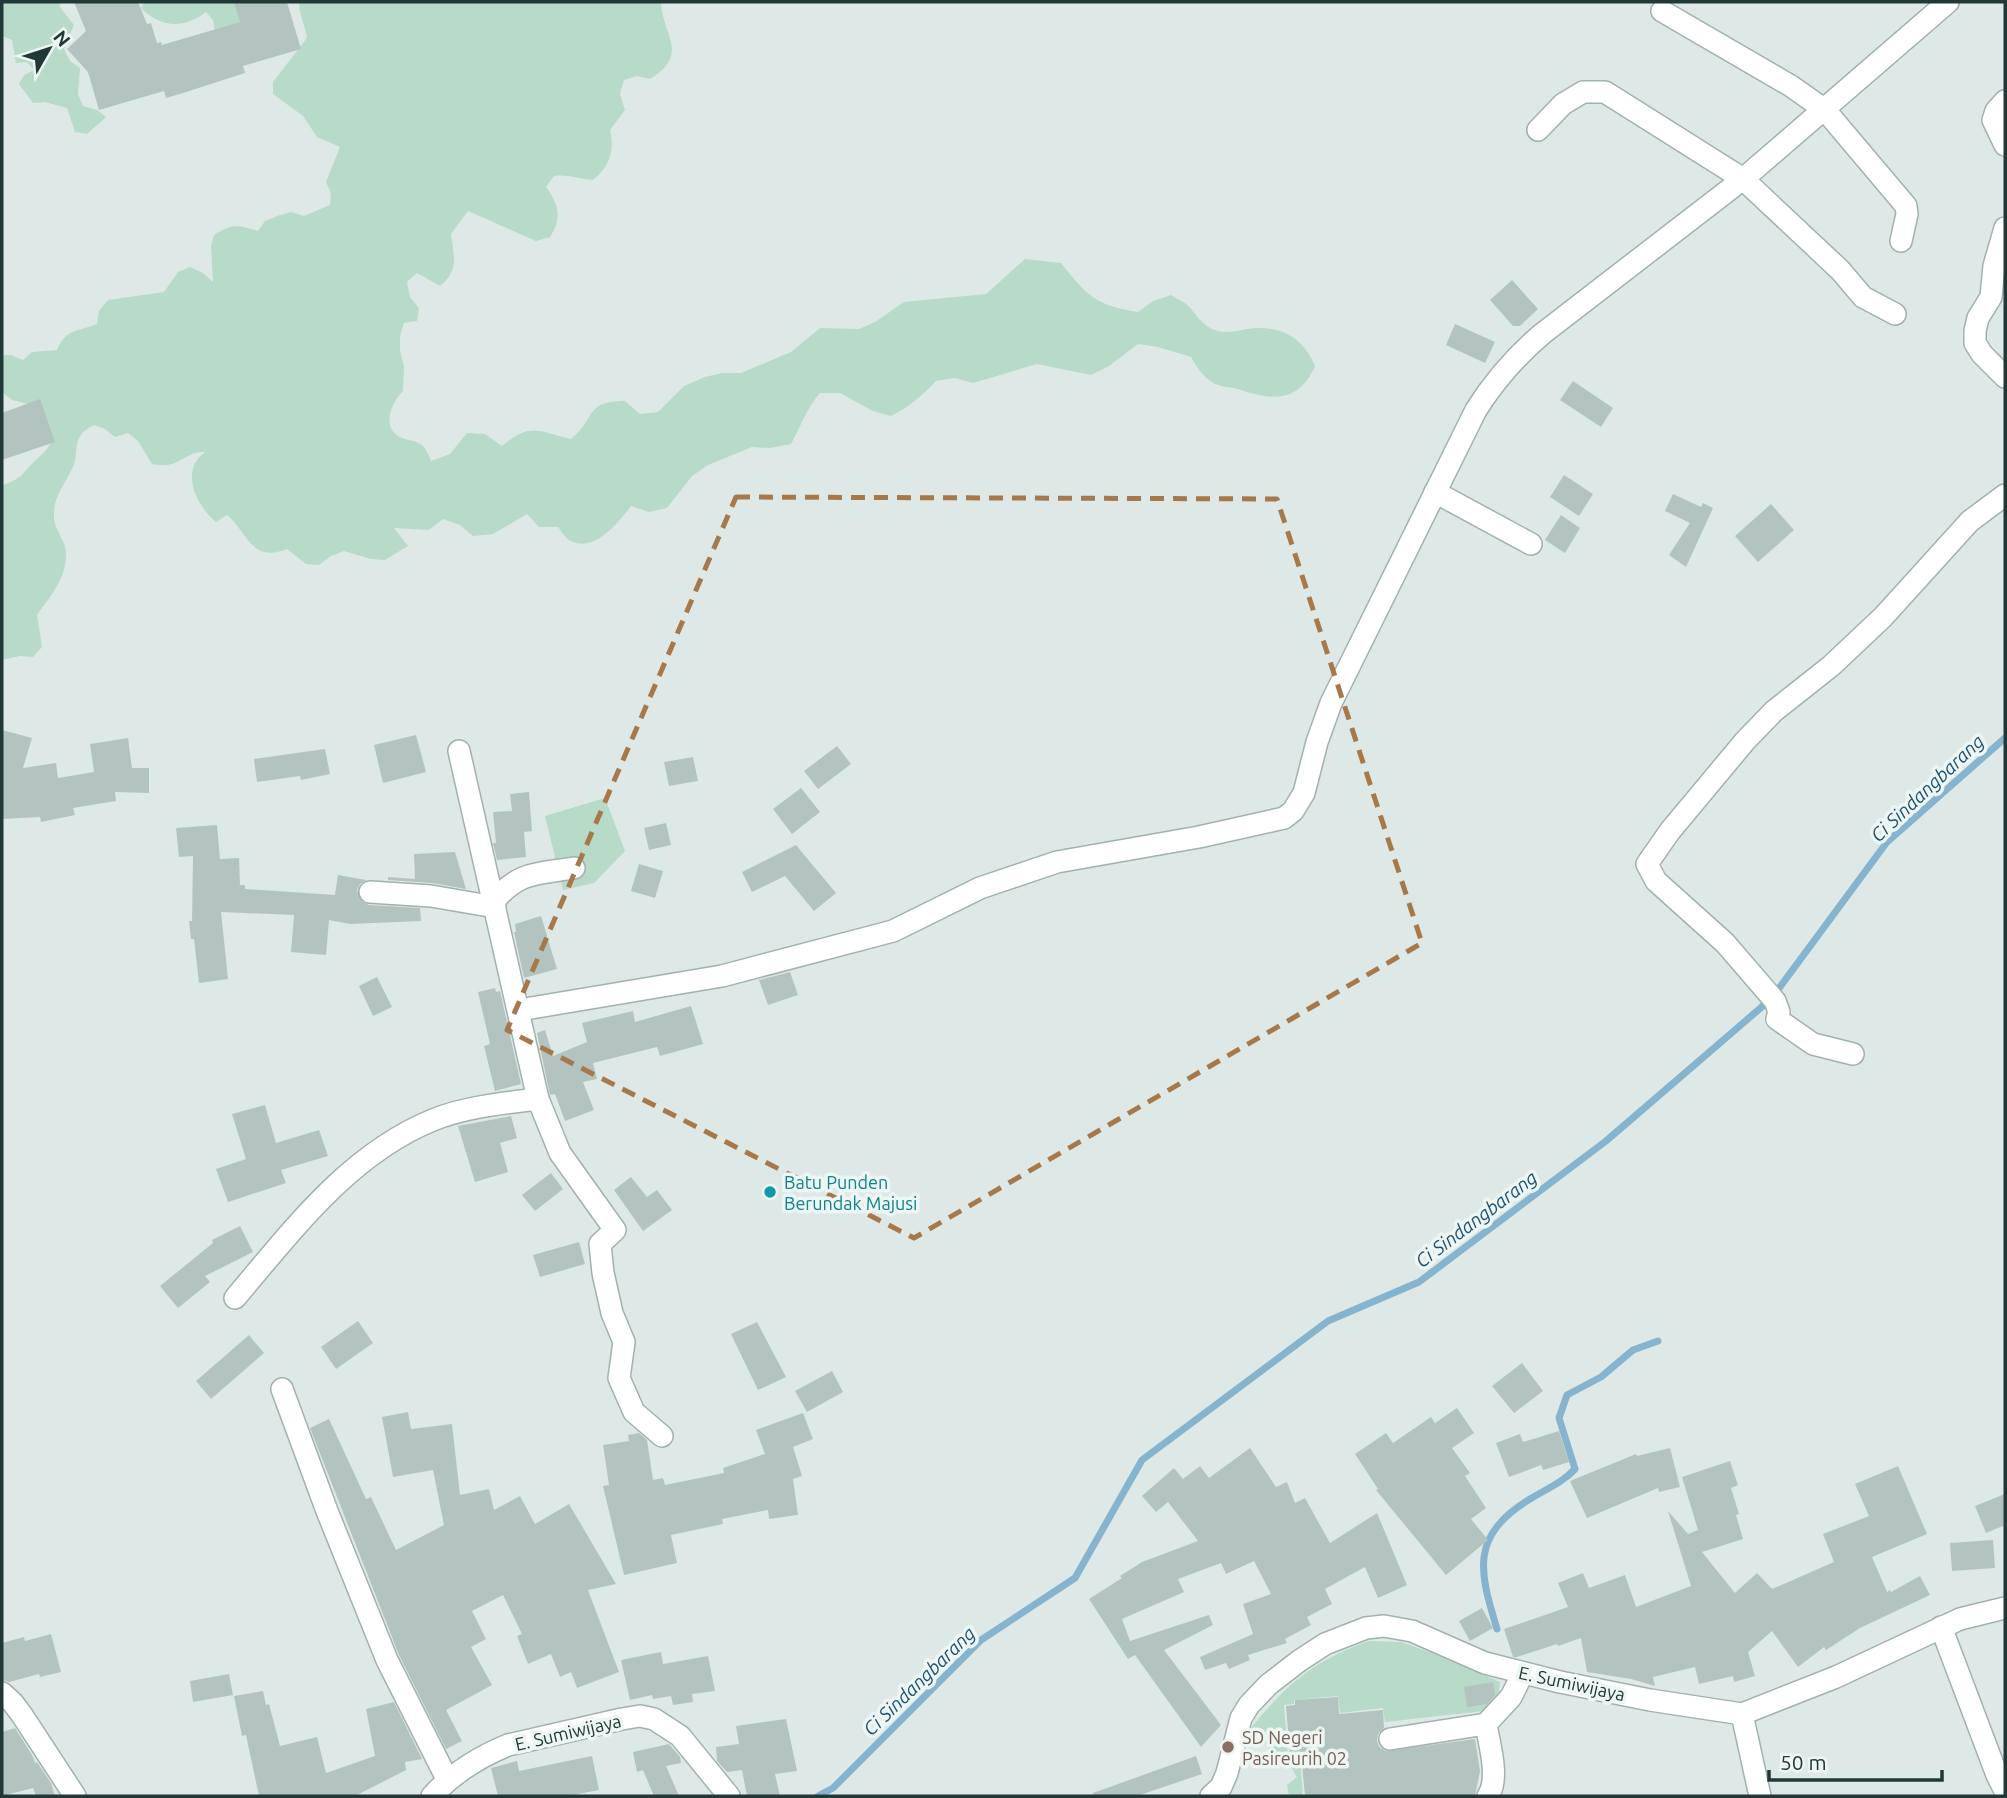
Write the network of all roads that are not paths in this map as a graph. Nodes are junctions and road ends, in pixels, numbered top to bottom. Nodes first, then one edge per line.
1 (1948, 2) edge
2 (1662, 10) dead end
3 (2005, 101) edge
4 (1825, 110) junction
5 (1538, 130) dead end
6 (2005, 145) edge
7 (1743, 179) junction
8 (2005, 229) edge
9 (1901, 241) dead end
10 (1895, 314) dead end
11 (2005, 377) edge
12 (1435, 492) junction
13 (2005, 495) edge
14 (1531, 544) dead end
15 (459, 751) dead end
16 (574, 868) dead end
17 (370, 891) dead end
18 (494, 904) junction
19 (519, 1010) junction
20 (1853, 1054) dead end
21 (538, 1099) junction
22 (235, 1298) dead end
23 (282, 1389) dead end
24 (662, 1436) dead end
25 (2005, 1608) edge
26 (1941, 1627) junction
27 (1523, 1673) junction
28 (2, 1693) edge
29 (1742, 1714) junction
30 (1486, 1724) junction
31 (1390, 1739) dead end
32 (447, 1779) junction
33 (2005, 1791) edge
34 (75, 1796) edge
35 (432, 1796) edge
36 (729, 1796) edge
37 (1211, 1796) edge
38 (1488, 1796) edge
39 (1760, 1796) edge

1 - 4 street
2 - 4 street
3 - 6 street
4 - 7 street
4 - 9 street
5 - 7 street
7 - 10 street
7 - 12 street
8 - 11 street
12 - 14 street
12 - 19 street
13 - 20 street
15 - 18 street
16 - 18 street
17 - 18 street
18 - 19 street
19 - 21 street
21 - 22 street
21 - 24 street
23 - 32 street
25 - 26 street
26 - 29 street
26 - 33 street
27 - 29 street, E. Sumiwijaya
27 - 30 street
27 - 37 street, E. Sumiwijaya
28 - 34 street
29 - 39 street
30 - 31 street
30 - 38 street
32 - 35 street, E. Sumiwijaya
32 - 36 street, E. Sumiwijaya

